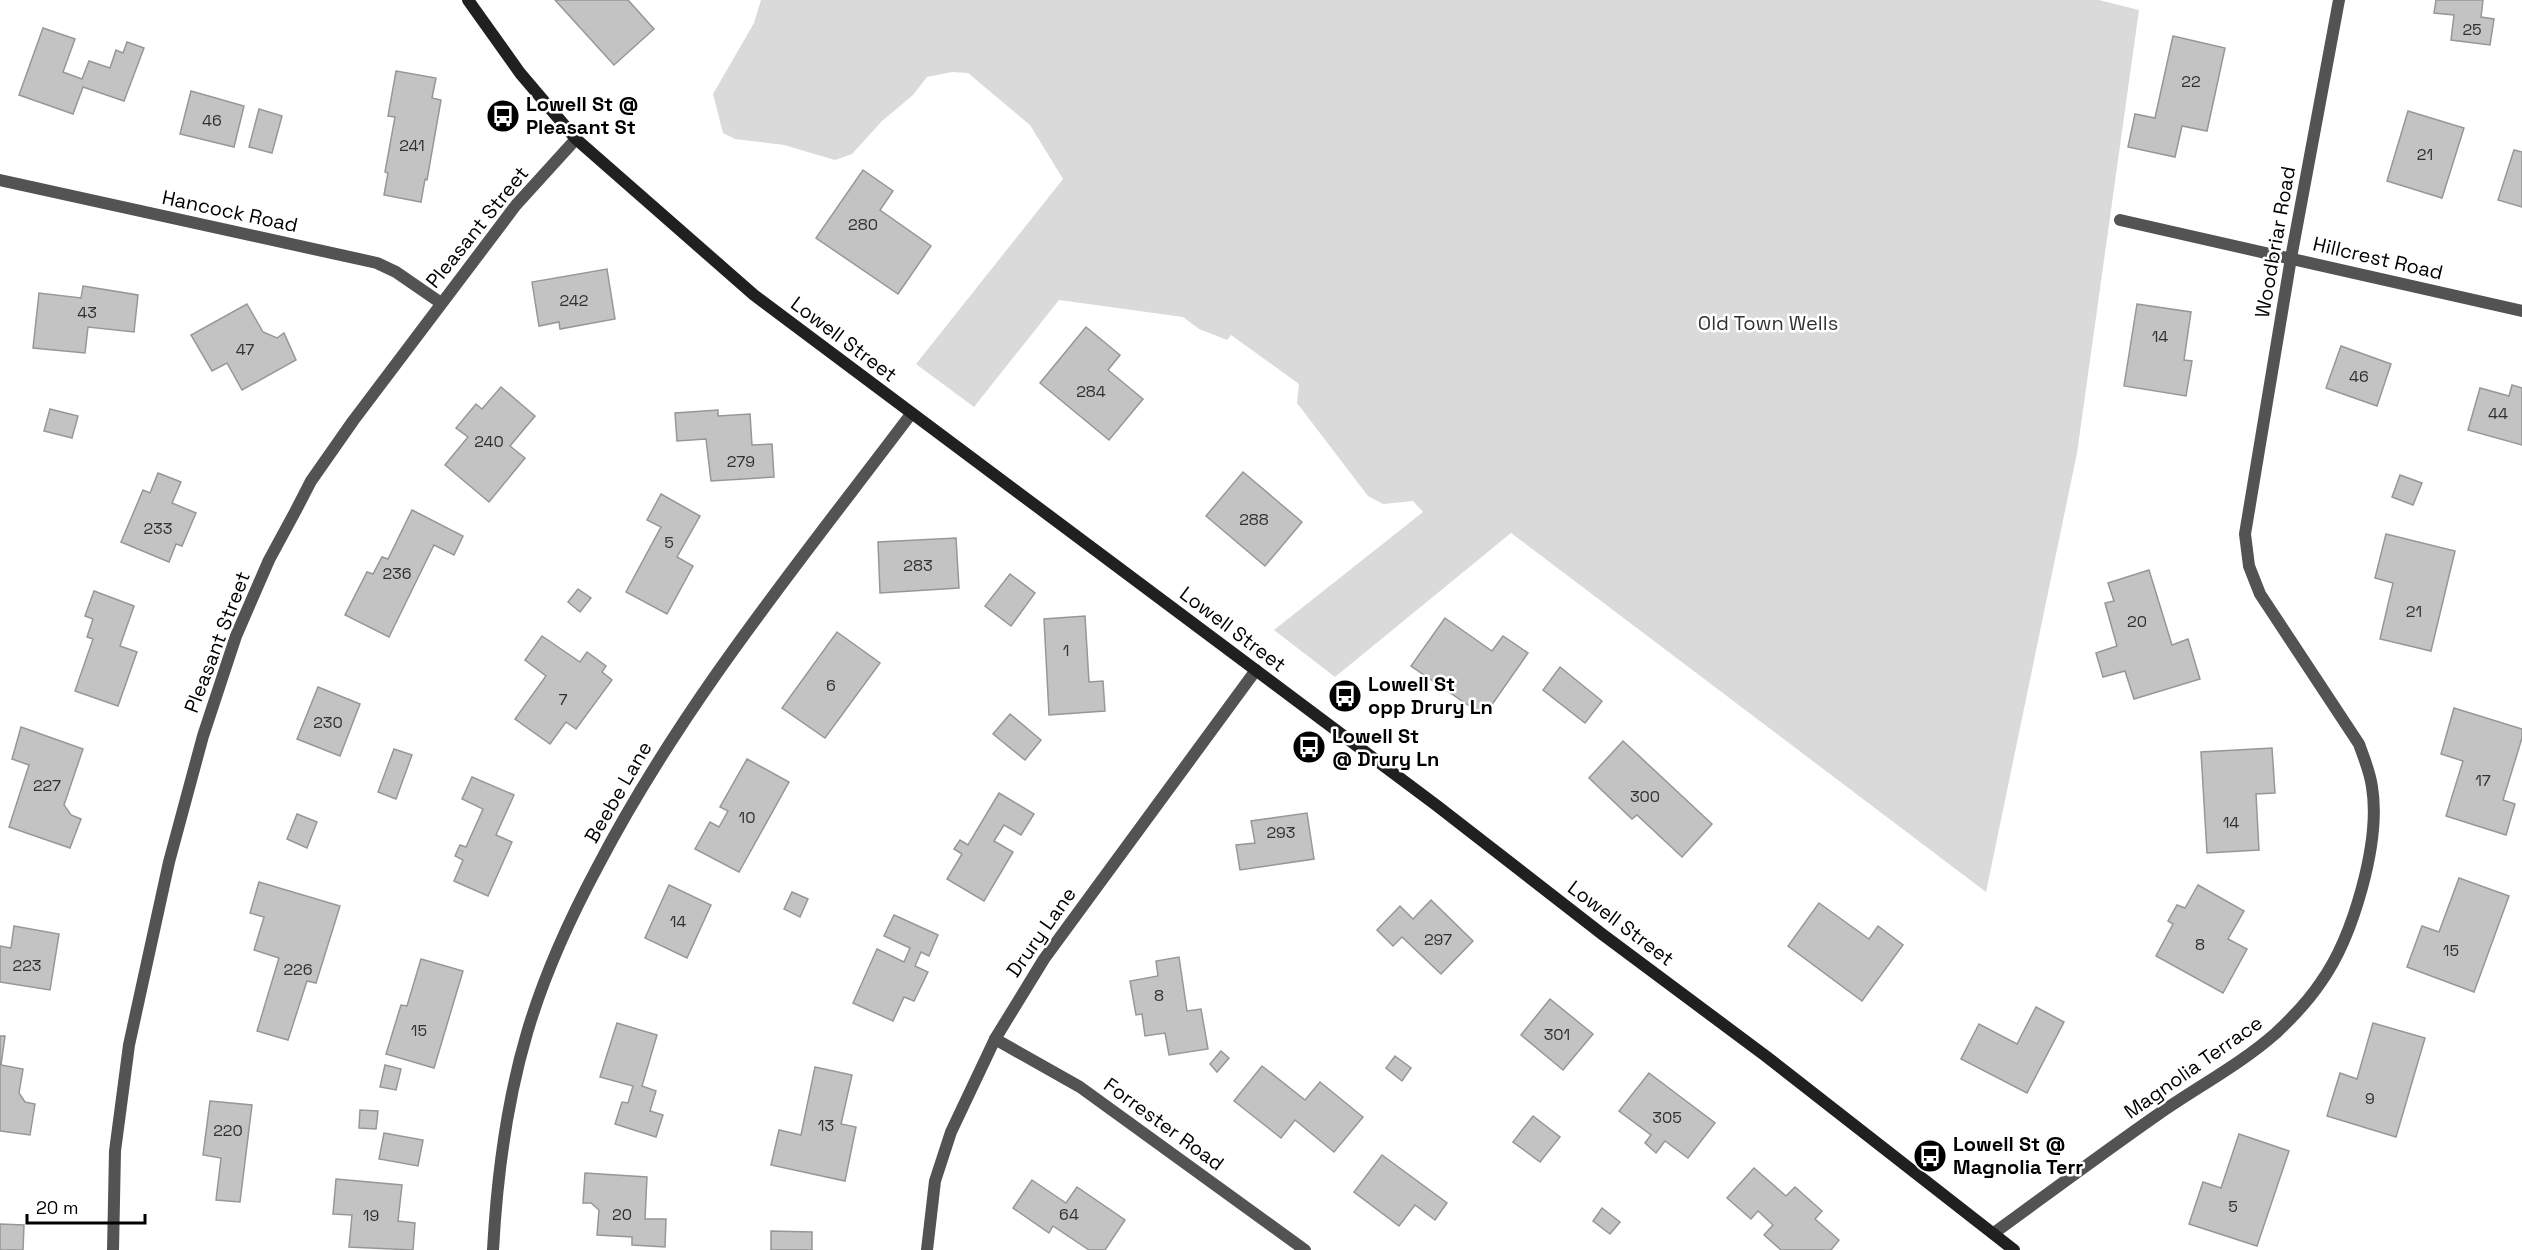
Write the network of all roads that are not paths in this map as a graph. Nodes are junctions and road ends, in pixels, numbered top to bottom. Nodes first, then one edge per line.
1 (468, 0) edge
2 (2339, 0) edge
3 (576, 139) junction
4 (0, 180) edge
5 (2120, 220) dead end
6 (2291, 258) junction
7 (441, 303) junction
8 (2522, 311) edge
9 (911, 414) junction
10 (2252, 492) joint
11 (1256, 670) junction
12 (995, 1039) junction
13 (1994, 1233) junction
14 (113, 1250) edge
15 (493, 1250) edge
16 (927, 1250) edge
17 (1305, 1250) edge
18 (2014, 1250) edge

1 - 3 main road, Lowell Street
2 - 6 street, Woodbriar Road
3 - 7 street, Pleasant Street
3 - 9 main road, Lowell Street
4 - 7 street, Hancock Road
5 - 6 street, Hillcrest Road
6 - 8 street, Hillcrest Road
6 - 10 street, Woodbriar Road
7 - 14 street, Pleasant Street
9 - 11 main road, Lowell Street
9 - 15 street, Beebe Lane
10 - 13 street, Magnolia Terrace
11 - 12 street, Drury Lane
11 - 13 main road, Lowell Street
12 - 16 street, Drury Lane
12 - 17 street, Forrester Road
13 - 18 main road, Lowell Street

